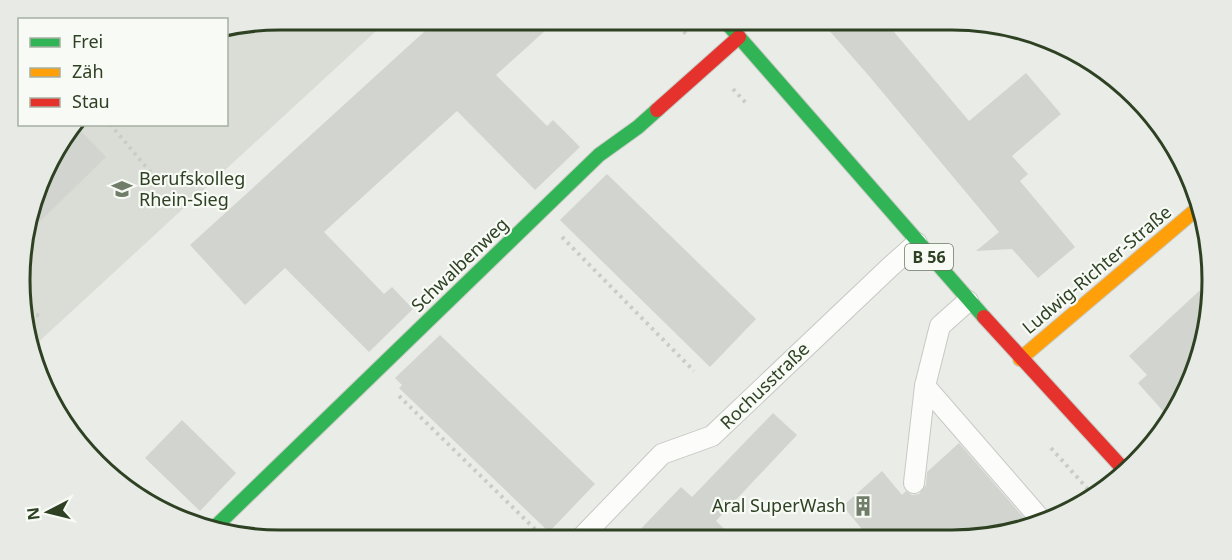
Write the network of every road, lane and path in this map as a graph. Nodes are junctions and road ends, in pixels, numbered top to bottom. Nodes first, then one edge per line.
1 (733, 30) edge
2 (739, 37) junction
3 (112, 126) edge
4 (157, 180) dead end
5 (538, 213) junction
6 (1192, 213) edge
7 (917, 243) junction
8 (968, 301) junction
9 (32, 313) edge
10 (40, 316) dead end
11 (1020, 359) junction
12 (694, 371) dead end
13 (375, 372) junction
14 (925, 386) junction
15 (1120, 465) edge
16 (915, 483) dead end
17 (1037, 515) edge
18 (220, 522) edge
19 (536, 530) edge
20 (589, 530) edge

1 - 2 street, B 56
2 - 5 street, Schwalbenweg
2 - 7 street, B 56
3 - 4 path
5 - 12 path
5 - 13 street, Schwalbenweg
6 - 11 street, Ludwig-Richter-Straße
7 - 8 street, B 56
7 - 20 lane, Rochusstraße
8 - 11 street, B 56
8 - 14 lane
9 - 10 path
11 - 15 street, B 56
13 - 18 street, Schwalbenweg
13 - 19 path
14 - 16 lane
14 - 17 lane

